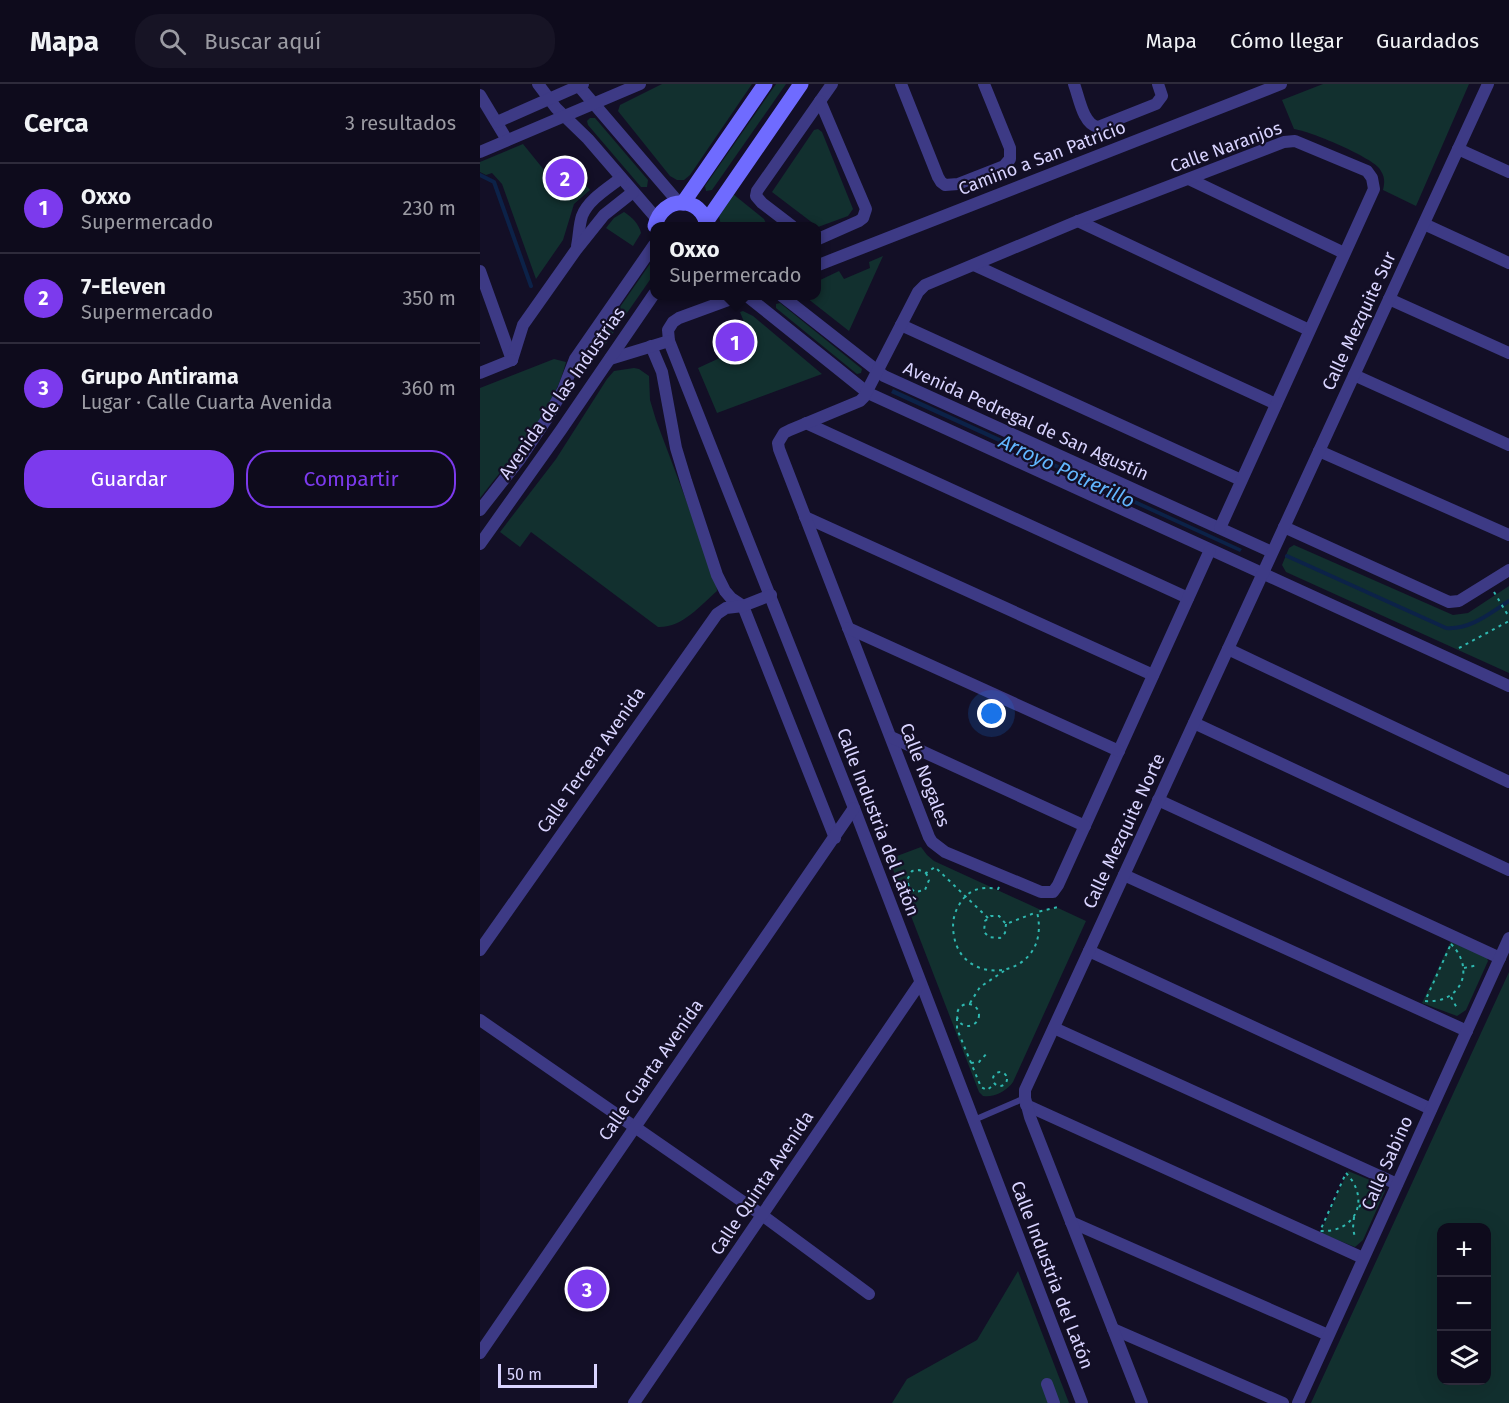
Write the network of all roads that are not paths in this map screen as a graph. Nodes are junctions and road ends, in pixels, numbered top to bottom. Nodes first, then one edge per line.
1 (538, 84) edge
2 (640, 84) edge
3 (765, 84) edge
4 (801, 84) edge
5 (832, 84) edge
6 (901, 84) edge
7 (984, 84) edge
8 (1074, 84) edge
9 (1158, 84) edge
10 (1281, 84) edge
11 (1488, 84) edge
12 (580, 85) edge
13 (480, 95) edge
14 (548, 99) junction
15 (820, 101) junction
16 (593, 104) junction
17 (563, 116) junction
18 (497, 122) junction
19 (507, 140) junction
20 (1458, 149) junction
21 (480, 152) edge
22 (1509, 172) edge
23 (621, 178) junction
24 (1189, 179) junction
25 (633, 192) junction
26 (681, 203) junction
27 (1078, 221) junction
28 (655, 222) edge
29 (657, 222) edge
30 (706, 222) edge
31 (708, 222) edge
32 (783, 222) edge
33 (1424, 224) junction
34 (821, 238) edge
35 (576, 250) junction
36 (650, 251) edge
37 (1344, 253) junction
38 (1509, 263) edge
39 (821, 264) edge
40 (974, 265) junction
41 (480, 271) edge
42 (1389, 299) junction
43 (650, 300) edge
44 (728, 300) edge
45 (752, 300) edge
46 (787, 300) edge
47 (901, 325) junction
48 (1310, 330) junction
49 (669, 340) junction
50 (651, 346) junction
51 (1509, 353) edge
52 (610, 359) junction
53 (512, 360) junction
54 (878, 372) junction
55 (480, 373) edge
56 (1354, 375) junction
57 (868, 393) junction
58 (1276, 405) junction
59 (546, 420) junction
60 (806, 423) junction
61 (561, 430) junction
62 (1509, 445) edge
63 (1319, 451) junction
64 (1241, 480) junction
65 (480, 510) edge
66 (805, 517) junction
67 (1284, 527) junction
68 (1220, 528) junction
69 (1509, 535) edge
70 (480, 543) edge
71 (1210, 549) junction
72 (1272, 552) junction
73 (1509, 570) edge
74 (1263, 573) junction
75 (771, 595) junction
76 (1188, 598) junction
77 (743, 606) junction
78 (848, 628) junction
79 (1228, 649) junction
80 (1153, 675) junction
81 (1509, 687) edge
82 (1194, 723) junction
83 (891, 737) junction
84 (1119, 751) junction
85 (1509, 782) edge
86 (1158, 800) junction
87 (854, 808) junction
88 (1085, 826) junction
89 (835, 838) junction
90 (1509, 870) edge
91 (1124, 875) junction
92 (1509, 938) edge
93 (480, 950) edge
94 (1089, 951) junction
95 (1500, 958) junction
96 (920, 983) junction
97 (480, 1020) edge
98 (1054, 1028) junction
99 (1467, 1031) junction
100 (1026, 1102) junction
101 (1431, 1109) junction
102 (973, 1120) junction
103 (635, 1125) junction
104 (1397, 1184) junction
105 (762, 1215) junction
106 (1071, 1222) junction
107 (1363, 1258) junction
108 (869, 1294) dead end
109 (1113, 1329) junction
110 (1328, 1335) junction
111 (480, 1353) edge
112 (1047, 1384) dead end
113 (634, 1403) edge
114 (1054, 1403) edge
115 (1082, 1403) edge
116 (1142, 1403) edge
117 (1283, 1403) edge
118 (1298, 1403) edge

1 - 14 street
2 - 16 street
3 - 26 street
4 - 31 street
5 - 15 street
6 - 7 street
8 - 9 street
10 - 39 street, Camino a San Patricio
11 - 20 street, Calle Mezquite Sur
12 - 14 street
12 - 16 street
13 - 18 street
14 - 17 street
14 - 18 street
15 - 32 street
15 - 34 street
16 - 17 street
16 - 26 street
17 - 19 street
17 - 23 street
18 - 19 street
19 - 21 street
20 - 22 street
20 - 33 street, Calle Mezquite Sur
23 - 25 street
23 - 35 street
24 - 27 street, Calle Naranjos
24 - 37 street
24 - 37 street, Calle Naranjos
25 - 28 street
25 - 35 street
26 - 29 street
26 - 30 street
27 - 40 street, Calle Naranjos
27 - 48 street
33 - 38 street
33 - 42 street, Calle Mezquite Sur
35 - 53 street
36 - 59 street, Avenida de las Industrias
37 - 48 street, Calle Naranjos
40 - 47 street, Calle Naranjos
40 - 58 street
41 - 53 street
42 - 51 street
42 - 56 street, Calle Mezquite Sur
43 - 52 street, Avenida de las Industrias
44 - 49 street
45 - 57 street
46 - 54 street, Avenida Pedregal de San Agustín
47 - 54 street, Calle Naranjos
47 - 64 street
48 - 58 street, Calle Naranjos
49 - 50 street
49 - 75 street, Calle Industria del Latón
50 - 52 street
50 - 77 street
52 - 61 street, Avenida de las Industrias
53 - 55 street
54 - 57 street, Calle Naranjos
54 - 68 street, Avenida Pedregal de San Agustín
56 - 62 street
56 - 63 street, Calle Mezquite Sur
57 - 60 street, Calle Nogales
57 - 71 street
58 - 64 street, Calle Naranjos
59 - 61 street
59 - 65 street, Avenida de las Industrias
60 - 66 street, Calle Nogales
60 - 76 street
61 - 70 street, Avenida de las Industrias
63 - 67 street, Calle Mezquite Sur
63 - 69 street
64 - 68 street, Calle Naranjos
66 - 78 street, Calle Nogales
66 - 80 street
67 - 72 street, Calle Mezquite Sur
67 - 73 street
68 - 72 street, Avenida Pedregal de San Agustín
71 - 74 street
71 - 76 street
72 - 74 street, Calle Mezquite Sur
74 - 79 street, Calle Mezquite Norte
74 - 81 street
75 - 77 street, Calle Tercera Avenida
75 - 87 street, Calle Industria del Latón
76 - 80 street
77 - 89 street
77 - 93 street, Calle Tercera Avenida
78 - 83 street, Calle Nogales
78 - 84 street
79 - 82 street, Calle Mezquite Norte
79 - 85 street
80 - 84 street
82 - 86 street, Calle Mezquite Norte
82 - 90 street
83 - 88 street
83 - 88 street, Calle Nogales
84 - 88 street
86 - 91 street, Calle Mezquite Norte
86 - 95 street
87 - 89 street, Calle Cuarta Avenida
87 - 96 street, Calle Industria del Latón
89 - 103 street, Calle Cuarta Avenida
91 - 94 street, Calle Mezquite Norte
91 - 99 street
92 - 95 street, Calle Sabino
94 - 98 street, Calle Mezquite Norte
94 - 101 street
95 - 99 street, Calle Sabino
96 - 102 street, Calle Industria del Latón
96 - 105 street, Calle Quinta Avenida
97 - 103 street
98 - 100 street, Calle Mezquite Norte
98 - 104 street
99 - 101 street, Calle Sabino
100 - 102 lane
100 - 106 street
100 - 107 street
101 - 104 street, Calle Sabino
102 - 115 street, Calle Industria del Latón
103 - 105 street
103 - 111 street, Calle Cuarta Avenida
104 - 107 street, Calle Sabino
105 - 108 street
105 - 113 street, Calle Quinta Avenida
106 - 109 street
106 - 110 street
107 - 110 street, Calle Sabino
109 - 116 street
109 - 117 street
110 - 118 street, Calle Sabino
112 - 114 street

